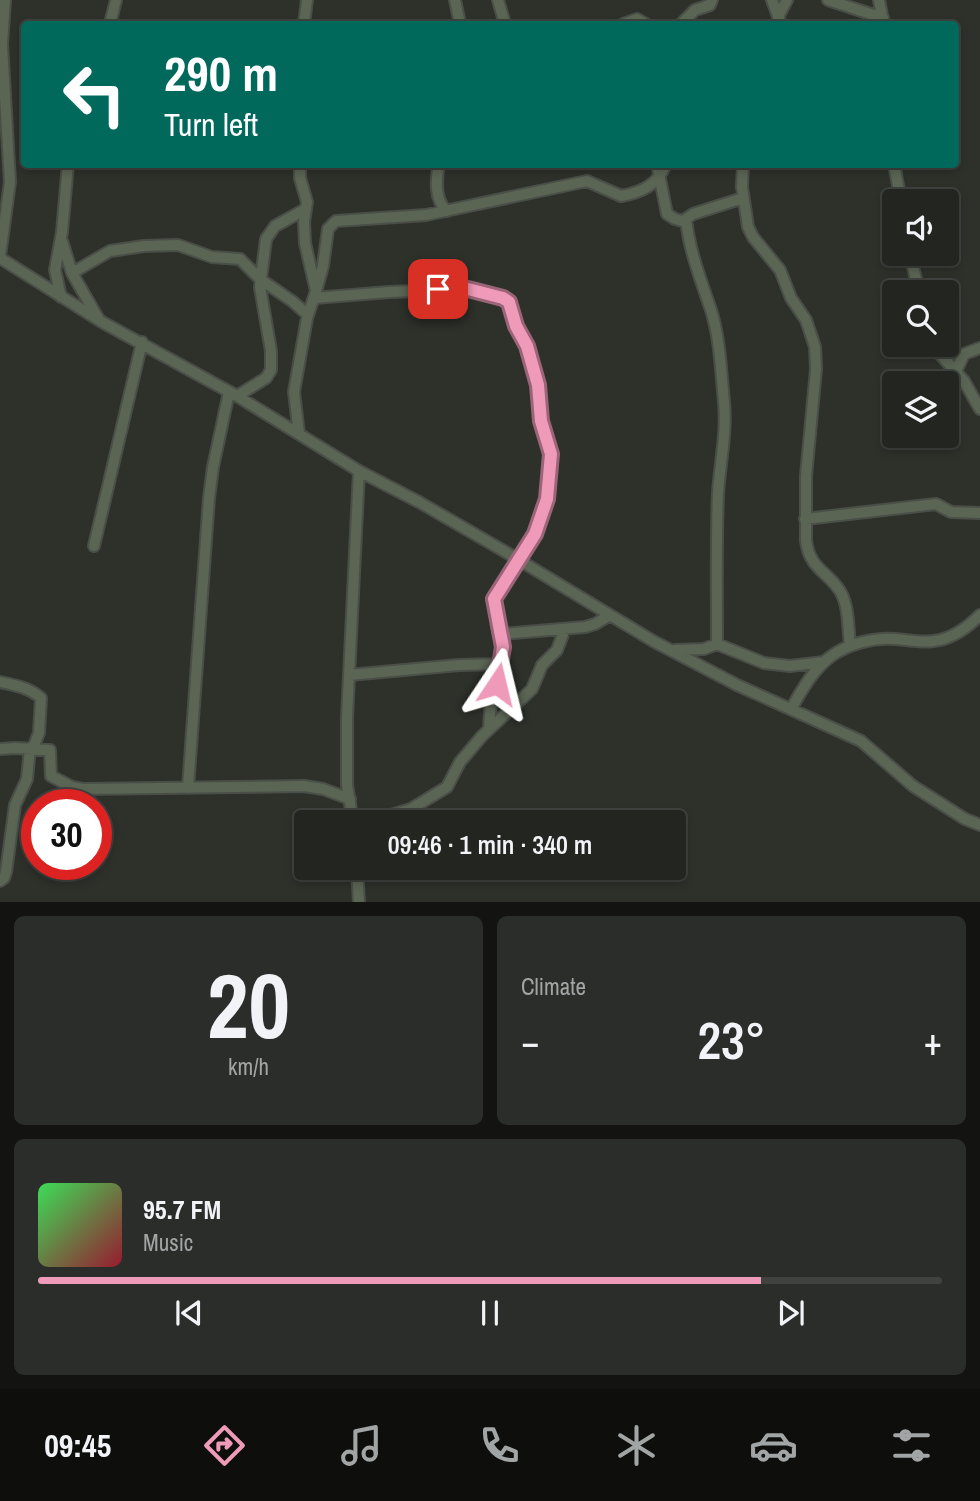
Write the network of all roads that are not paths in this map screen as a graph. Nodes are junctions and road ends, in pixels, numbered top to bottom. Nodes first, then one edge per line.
1 (5, 0) edge
2 (116, 0) edge
3 (307, 0) edge
4 (456, 0) edge
5 (498, 0) edge
6 (712, 0) edge
7 (772, 0) edge
8 (788, 0) edge
9 (828, 0) edge
10 (879, 0) edge
11 (111, 21) edge
12 (304, 21) edge
13 (460, 21) edge
14 (504, 21) edge
15 (684, 21) edge
16 (780, 21) edge
17 (883, 21) edge
18 (68, 168) edge
19 (300, 168) edge
20 (438, 168) edge
21 (658, 168) edge
22 (664, 168) edge
23 (743, 168) edge
24 (895, 168) edge
25 (660, 179) junction
26 (899, 189) edge
27 (743, 198) junction
28 (306, 209) junction
29 (447, 211) junction
30 (686, 222) junction
31 (61, 236) junction
32 (0, 257) edge
33 (72, 273) junction
34 (260, 279) junction
35 (315, 295) junction
36 (61, 297) junction
37 (307, 315) junction
38 (99, 320) junction
39 (142, 342) junction
40 (980, 348) edge
41 (943, 357) edge
42 (956, 371) joint
43 (959, 376) edge
44 (233, 394) junction
45 (980, 409) edge
46 (299, 434) junction
47 (359, 471) junction
48 (980, 513) edge
49 (805, 519) junction
50 (94, 546) dead end
51 (519, 560) junction
52 (610, 615) junction
53 (980, 615) edge
54 (565, 629) junction
55 (500, 634) junction
56 (717, 644) junction
57 (850, 645) junction
58 (671, 650) junction
59 (824, 662) junction
60 (501, 664) junction
61 (349, 675) junction
62 (0, 682) edge
63 (791, 709) junction
64 (489, 728) junction
65 (32, 748) junction
66 (0, 749) edge
67 (188, 788) junction
68 (350, 799) junction
69 (351, 810) edge
70 (408, 810) edge
71 (980, 825) edge
72 (358, 880) edge
73 (0, 881) edge
74 (359, 902) edge

1 - 32 street
2 - 11 street
3 - 12 street
4 - 13 street
5 - 14 street
6 - 15 street
7 - 16 street
8 - 16 street
9 - 17 street
10 - 17 street
18 - 31 street
19 - 28 street
20 - 29 street
21 - 25 street
22 - 25 street
23 - 27 street
24 - 26 street
25 - 29 street
25 - 30 street
27 - 30 street
27 - 49 street
28 - 34 street
28 - 35 street
29 - 35 street
30 - 56 street
31 - 33 street
31 - 36 street
32 - 36 street
33 - 34 street
33 - 38 street
34 - 37 street
34 - 44 street
35 - 37 street
35 - 51 street
36 - 38 street
37 - 46 street
38 - 39 street
39 - 44 street
39 - 50 street
40 - 42 street
41 - 42 street
43 - 45 street
44 - 46 street
44 - 67 street
46 - 47 street
47 - 51 street
47 - 61 street
48 - 49 street
49 - 57 street
51 - 52 street
51 - 55 street
52 - 54 street
52 - 58 street
53 - 57 street
54 - 55 street
54 - 64 street
55 - 60 street
56 - 58 street
56 - 59 street
57 - 59 street
58 - 63 street
59 - 63 street
60 - 61 street
60 - 64 street
61 - 68 street
62 - 65 street
63 - 71 street
64 - 70 street
65 - 66 street
65 - 67 street
65 - 73 street
67 - 68 street
68 - 69 street
72 - 74 street

